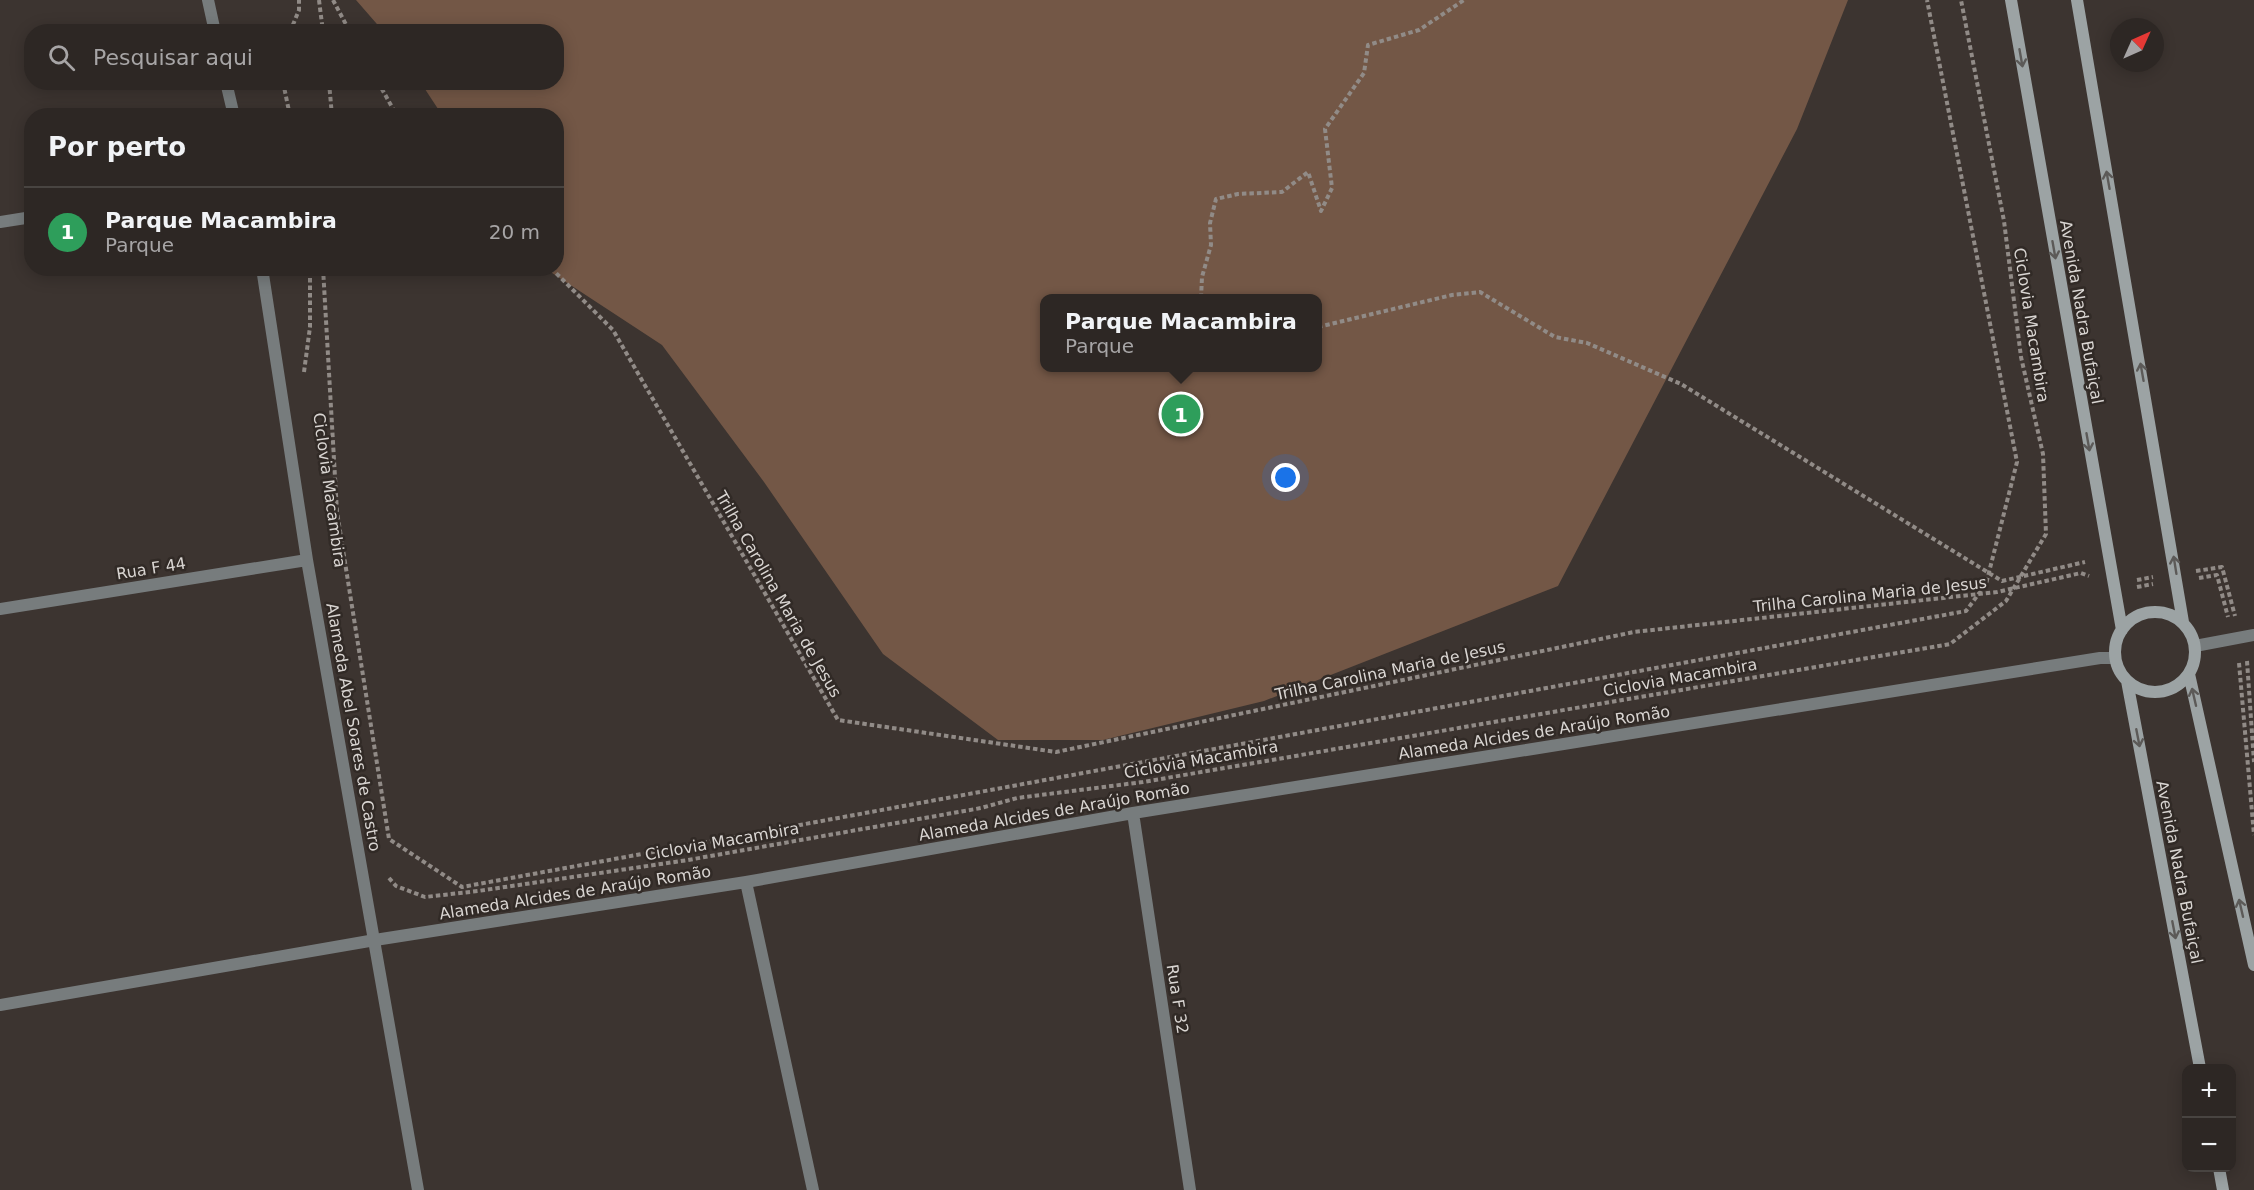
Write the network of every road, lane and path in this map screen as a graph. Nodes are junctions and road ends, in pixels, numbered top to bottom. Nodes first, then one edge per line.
1 (208, 0) edge
2 (299, 0) edge
3 (320, 0) edge
4 (333, 0) edge
5 (1464, 0) edge
6 (1927, 0) edge
7 (1960, 0) edge
8 (2011, 0) edge
9 (2077, 0) edge
10 (213, 24) edge
11 (293, 24) edge
12 (322, 24) edge
13 (346, 24) edge
14 (228, 90) edge
15 (285, 90) edge
16 (329, 90) edge
17 (382, 90) edge
18 (232, 108) edge
19 (289, 108) edge
20 (331, 108) edge
21 (393, 108) edge
22 (24, 218) edge
23 (0, 222) edge
24 (263, 276) edge
25 (310, 276) edge
26 (323, 276) edge
27 (559, 276) edge
28 (1201, 294) edge
29 (1322, 326) edge
30 (303, 377) dead end
31 (307, 560) junction
32 (2092, 565) dead end
33 (2188, 572) dead end
34 (2165, 576) dead end
35 (2100, 579) dead end
36 (2195, 579) dead end
37 (2130, 581) dead end
38 (2162, 583) dead end
39 (2128, 588) dead end
40 (0, 609) edge
41 (2228, 618) dead end
42 (2183, 622) junction
43 (2238, 625) dead end
44 (2122, 630) junction
45 (2254, 635) edge
46 (2195, 646) junction
47 (2115, 658) junction
48 (2247, 660) dead end
49 (2239, 661) dead end
50 (2189, 674) junction
51 (2127, 681) junction
52 (2254, 762) edge
53 (1133, 813) junction
54 (2254, 835) edge
55 (386, 874) dead end
56 (746, 882) junction
57 (375, 940) junction
58 (2254, 965) edge
59 (0, 1005) edge
60 (2199, 1064) edge
61 (2219, 1172) edge
62 (418, 1190) edge
63 (813, 1190) edge
64 (1190, 1190) edge
65 (2223, 1190) edge

1 - 10 street
2 - 11 path
3 - 12 path
4 - 13 path
5 - 28 path
6 - 26 path
7 - 55 path, Ciclovia Macambira
8 -> 44 main road, Avenida Nadra Bufaiçal
42 -> 9 main road
14 - 18 street
15 - 19 path
16 - 20 path
17 - 21 path
22 - 23 street
24 - 31 street, Alameda Abel Soares de Castro
25 - 30 path
27 - 35 path, Trilha Carolina Maria de Jesus
29 - 32 path, Trilha Carolina Maria de Jesus
31 - 40 street, Rua F 44
31 - 57 street, Alameda Abel Soares de Castro
33 - 43 path
34 - 37 path
36 - 41 path
38 - 39 path
42 - 44 main road
42 - 46 main road
44 - 47 main road
45 - 46 street
46 - 50 main road
47 - 51 main road
47 - 53 street, Alameda Alcides de Araújo Romão
48 - 52 path
49 - 54 path
50 - 51 main road
58 -> 50 main road
51 -> 60 main road, Avenida Nadra Bufaiçal
53 - 56 street, Alameda Alcides de Araújo Romão
53 - 64 street, Rua F 32
56 - 57 street, Alameda Alcides de Araújo Romão
56 - 63 street
57 - 59 street, Alameda Alcides de Araújo Romão
57 - 62 street, Alameda Abel Soares de Castro
61 - 65 main road

